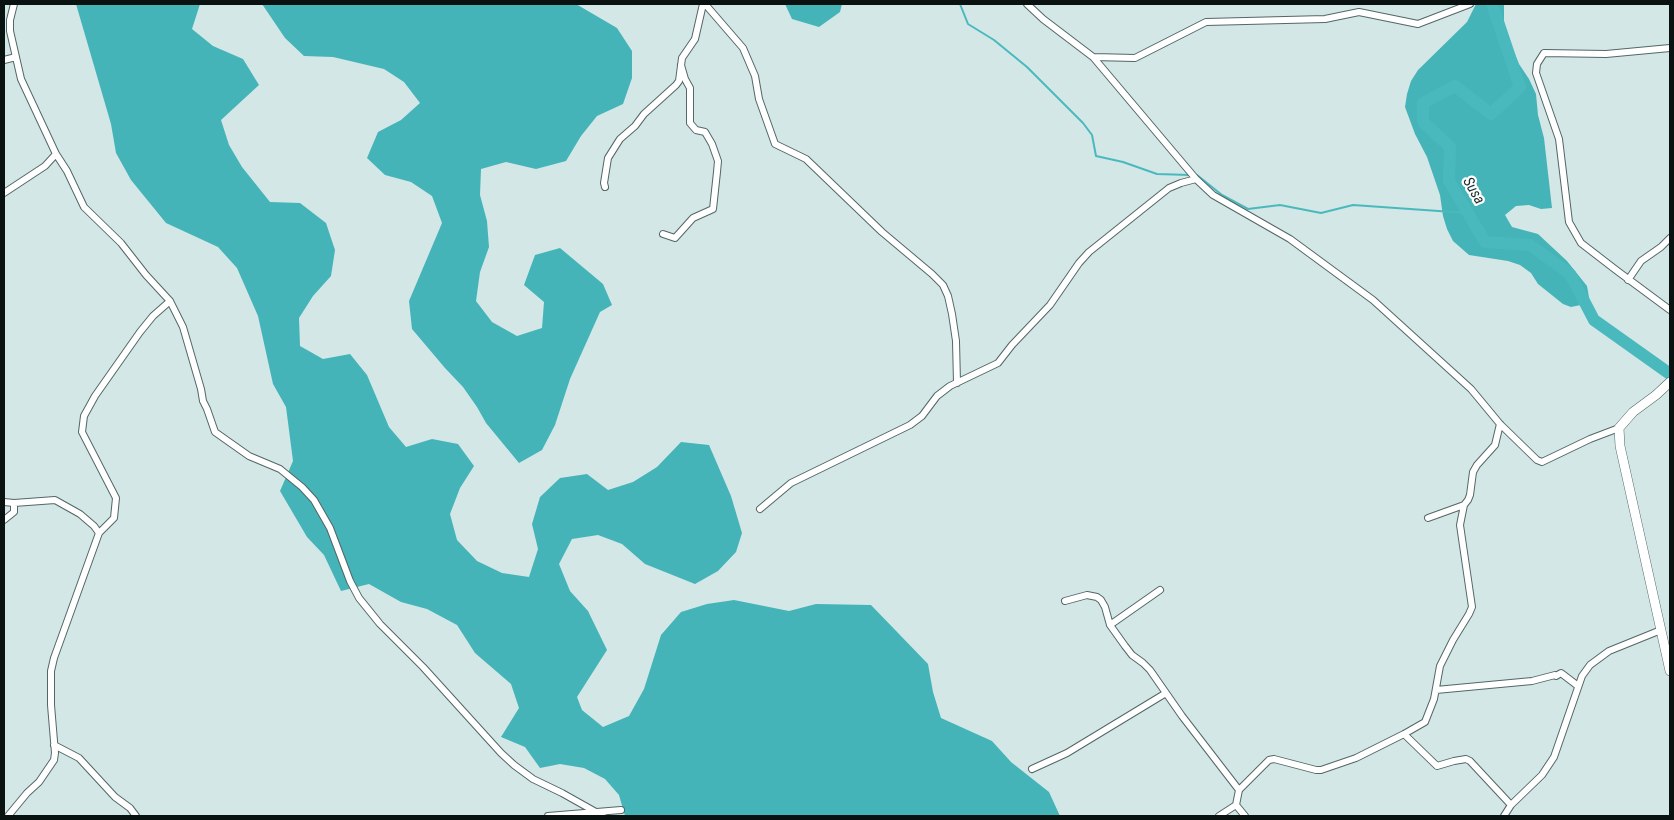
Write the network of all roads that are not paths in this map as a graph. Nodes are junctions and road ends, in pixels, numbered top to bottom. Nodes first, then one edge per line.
1 (14, 4) edge
2 (704, 4) edge
3 (1027, 4) edge
4 (1470, 4) edge
5 (7, 20) edge
6 (1670, 48) edge
7 (16, 57) junction
8 (1093, 57) junction
9 (4, 60) edge
10 (680, 65) junction
11 (56, 154) junction
12 (1196, 179) junction
13 (605, 187) dead end
14 (4, 193) edge
15 (663, 234) dead end
16 (1670, 238) edge
17 (1628, 280) junction
18 (170, 301) junction
19 (1670, 310) edge
20 (1670, 382) edge
21 (957, 383) junction
22 (1500, 424) junction
23 (1619, 428) junction
24 (4, 502) edge
25 (14, 503) junction
26 (1464, 505) junction
27 (760, 508) dead end
28 (1428, 518) dead end
29 (4, 520) edge
30 (99, 533) junction
31 (1160, 590) dead end
32 (1065, 602) dead end
33 (1110, 625) junction
34 (1661, 630) junction
35 (1670, 671) edge
36 (1578, 686) junction
37 (1436, 690) junction
38 (1166, 693) junction
39 (1404, 734) junction
40 (54, 745) junction
41 (1032, 769) dead end
42 (1239, 790) junction
43 (1236, 804) junction
44 (1511, 805) junction
45 (621, 810) dead end
46 (597, 812) junction
47 (8, 816) edge
48 (136, 816) edge
49 (548, 816) edge
50 (603, 816) edge
51 (1219, 816) edge
52 (1245, 816) edge
53 (1504, 816) edge

1 - 5 street
2 - 10 street
2 - 21 street
3 - 8 street
4 - 8 street
5 - 7 street
6 - 17 street
7 - 9 street
7 - 11 street
8 - 12 street
10 - 13 street
10 - 15 street
11 - 14 street
11 - 18 street
12 - 21 street
12 - 22 street
16 - 17 street
17 - 19 street
18 - 30 street
18 - 46 street
20 - 23 main road
21 - 27 street
22 - 23 street
22 - 26 street
23 - 34 main road
24 - 25 street
25 - 29 street
25 - 30 street
26 - 28 street
26 - 37 street
30 - 40 street
31 - 33 street
32 - 33 street
33 - 38 street
34 - 35 main road
34 - 36 street
36 - 37 street
36 - 44 street
37 - 39 street
38 - 41 street
38 - 42 street
39 - 42 street
39 - 44 street
40 - 47 street
40 - 48 street
42 - 43 street
43 - 51 street
43 - 52 street
44 - 53 street
45 - 46 street
46 - 49 street
46 - 50 street

